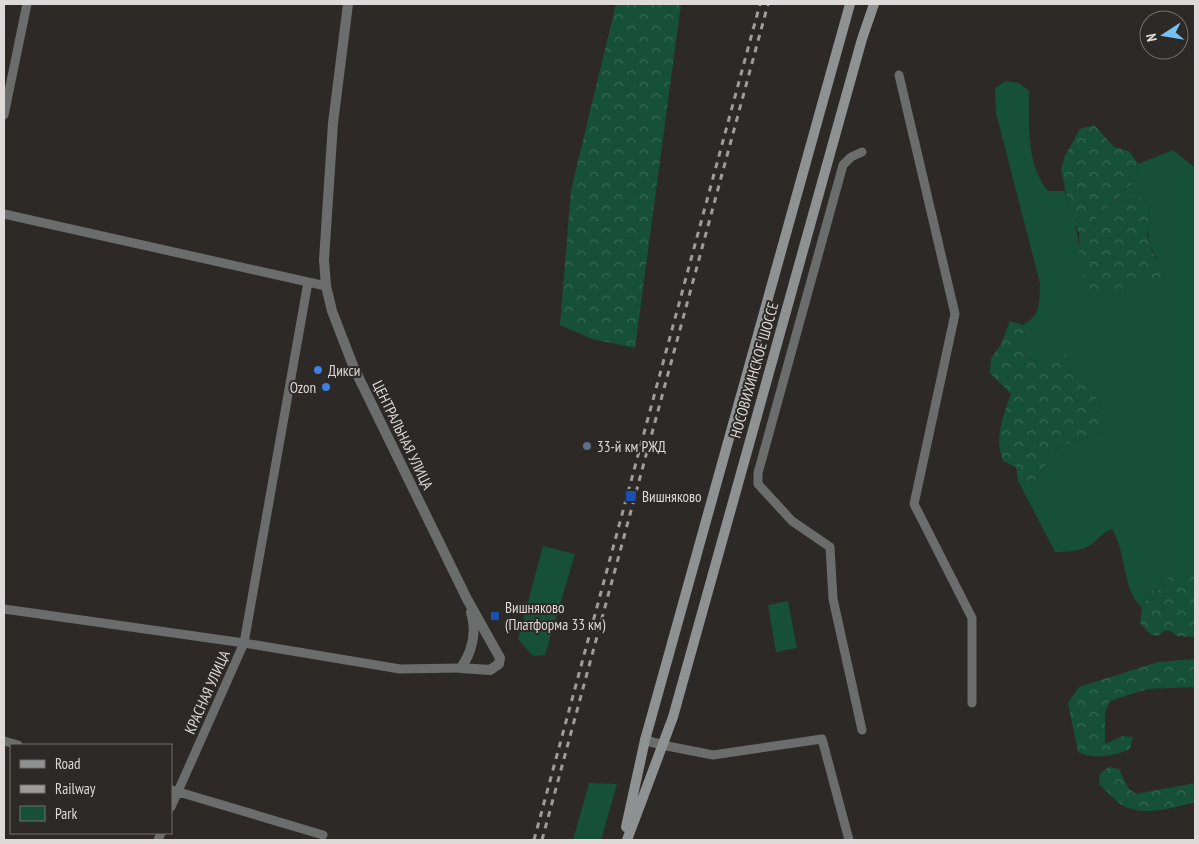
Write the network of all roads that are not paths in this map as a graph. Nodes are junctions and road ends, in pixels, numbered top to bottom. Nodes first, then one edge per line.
1 (27, 4) edge
2 (348, 4) edge
3 (850, 4) edge
4 (874, 4) edge
5 (899, 75) dead end
6 (4, 116) edge
7 (862, 152) dead end
8 (4, 214) edge
9 (308, 282) junction
10 (326, 286) junction
11 (467, 599) junction
12 (4, 609) edge
13 (244, 643) junction
14 (460, 668) junction
15 (972, 703) dead end
16 (862, 730) dead end
17 (645, 740) junction
18 (662, 745) junction
19 (174, 791) edge
20 (323, 835) dead end
21 (625, 840) edge
22 (849, 840) edge

1 - 6 street
2 - 10 street, ЦЕНТРАЛЬНАЯ УЛИЦА
3 - 17 main road, НОСОВИХИНСКОЕ ШОССЕ
4 - 18 main road, НОСОВИХИНСКОЕ ШОССЕ
5 - 15 street
7 - 16 street
8 - 9 street
9 - 10 street
9 - 13 street, КРАСНАЯ УЛИЦА
10 - 11 street, ЦЕНТРАЛЬНАЯ УЛИЦА
11 - 14 street
11 - 14 street, ЦЕНТРАЛЬНАЯ УЛИЦА
12 - 13 street
13 - 14 street
13 - 19 street, КРАСНАЯ УЛИЦА
17 - 18 street
17 - 21 main road, НОСОВИХИНСКОЕ ШОССЕ
18 - 21 main road, НОСОВИХИНСКОЕ ШОССЕ
18 - 22 street
19 - 20 street

